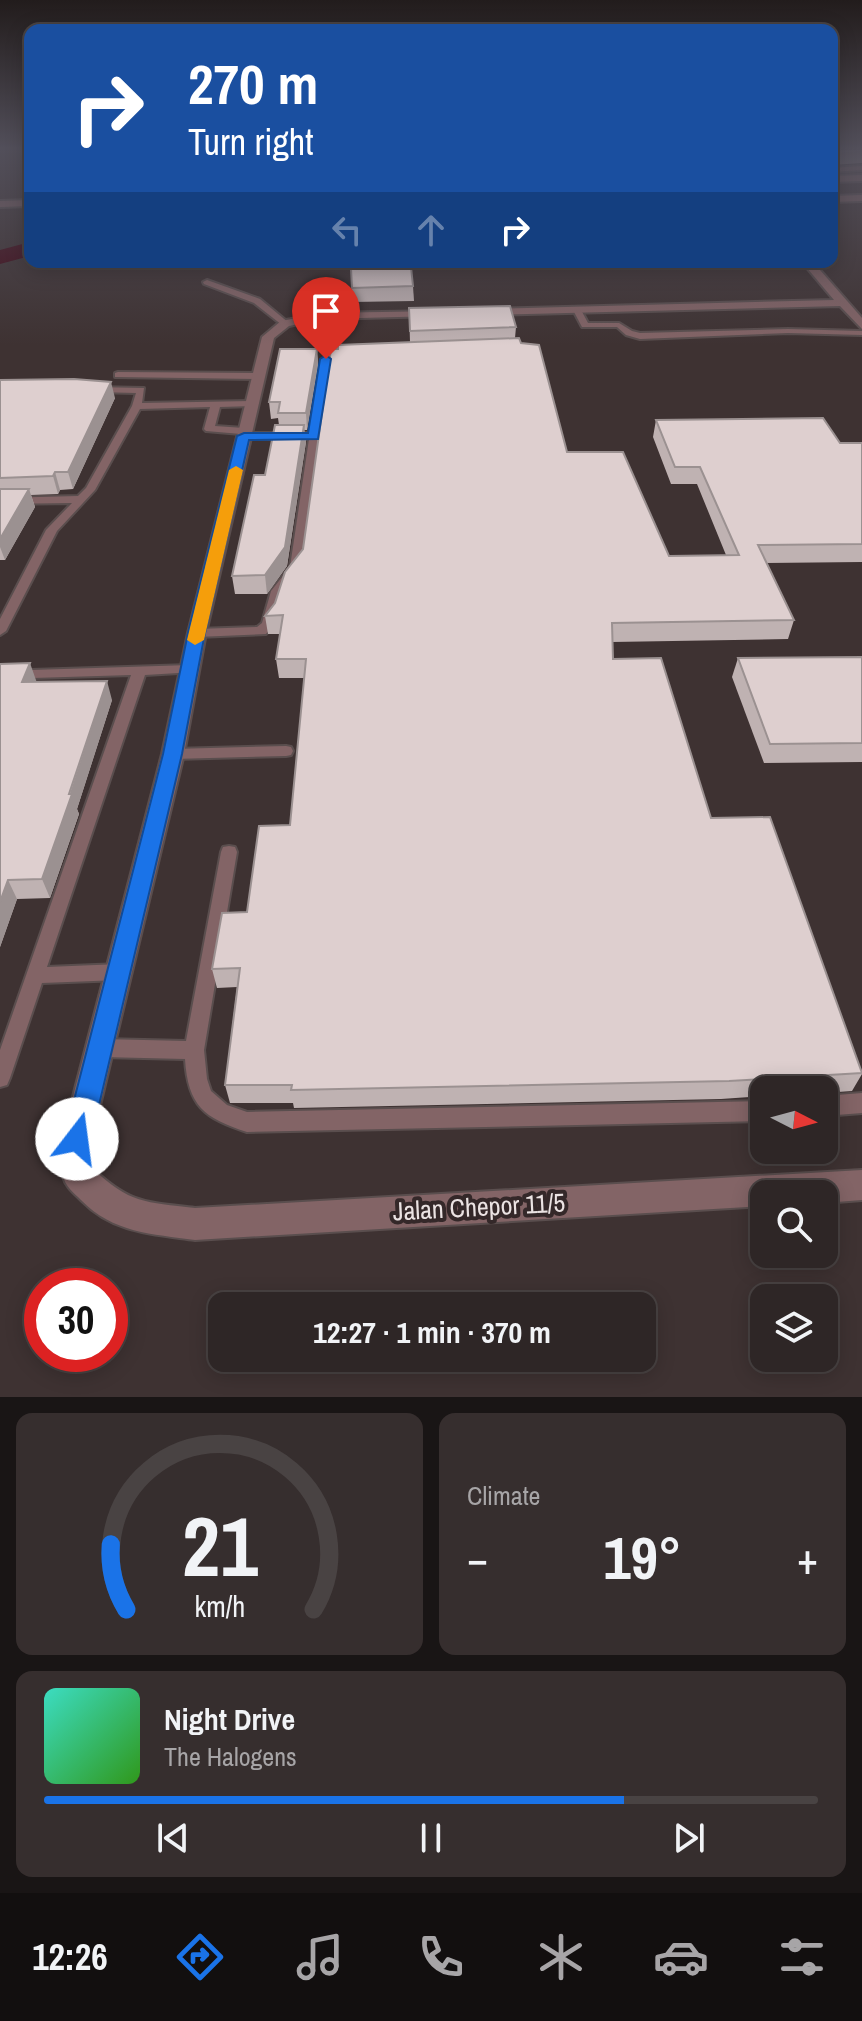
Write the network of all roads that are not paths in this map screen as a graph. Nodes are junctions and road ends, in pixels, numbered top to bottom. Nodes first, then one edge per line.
1 (812, 268) edge
2 (207, 282) dead end
3 (843, 303) junction
4 (577, 310) junction
5 (285, 323) junction
6 (862, 325) edge
7 (862, 333) edge
8 (358, 353) edge
9 (118, 375) dead end
10 (257, 376) junction
11 (91, 389) edge
12 (216, 404) junction
13 (251, 404) junction
14 (137, 406) junction
15 (244, 434) junction
16 (314, 436) junction
17 (82, 499) junction
18 (0, 501) edge
19 (0, 631) edge
20 (197, 633) junction
21 (190, 669) junction
22 (139, 672) junction
23 (0, 675) edge
24 (286, 751) dead end
25 (173, 754) junction
26 (229, 852) dead end
27 (120, 972) junction
28 (37, 975) junction
29 (102, 1048) junction
30 (194, 1050) junction
31 (0, 1078) edge
32 (862, 1103) edge
33 (838, 1105) edge
34 (750, 1111) edge
35 (862, 1185) edge

1 - 3 street
2 - 5 lane
3 - 4 street
3 - 6 street
4 - 5 street
4 - 7 lane
5 - 10 street
8 - 16 lane
9 - 10 lane
10 - 13 street
11 - 14 lane
12 - 13 lane
12 - 14 lane
12 - 15 lane
13 - 15 street
14 - 17 lane
15 - 16 lane
15 - 20 street
16 - 20 lane
17 - 18 lane
17 - 19 lane
20 - 21 street
21 - 22 lane
21 - 25 street
22 - 23 lane
22 - 28 lane
24 - 25 lane
25 - 27 street
26 - 30 lane
27 - 28 lane
27 - 29 street
28 - 31 lane
29 - 30 lane
29 - 35 street, Jalan Chepor 11/5
30 - 34 lane
32 - 33 lane

